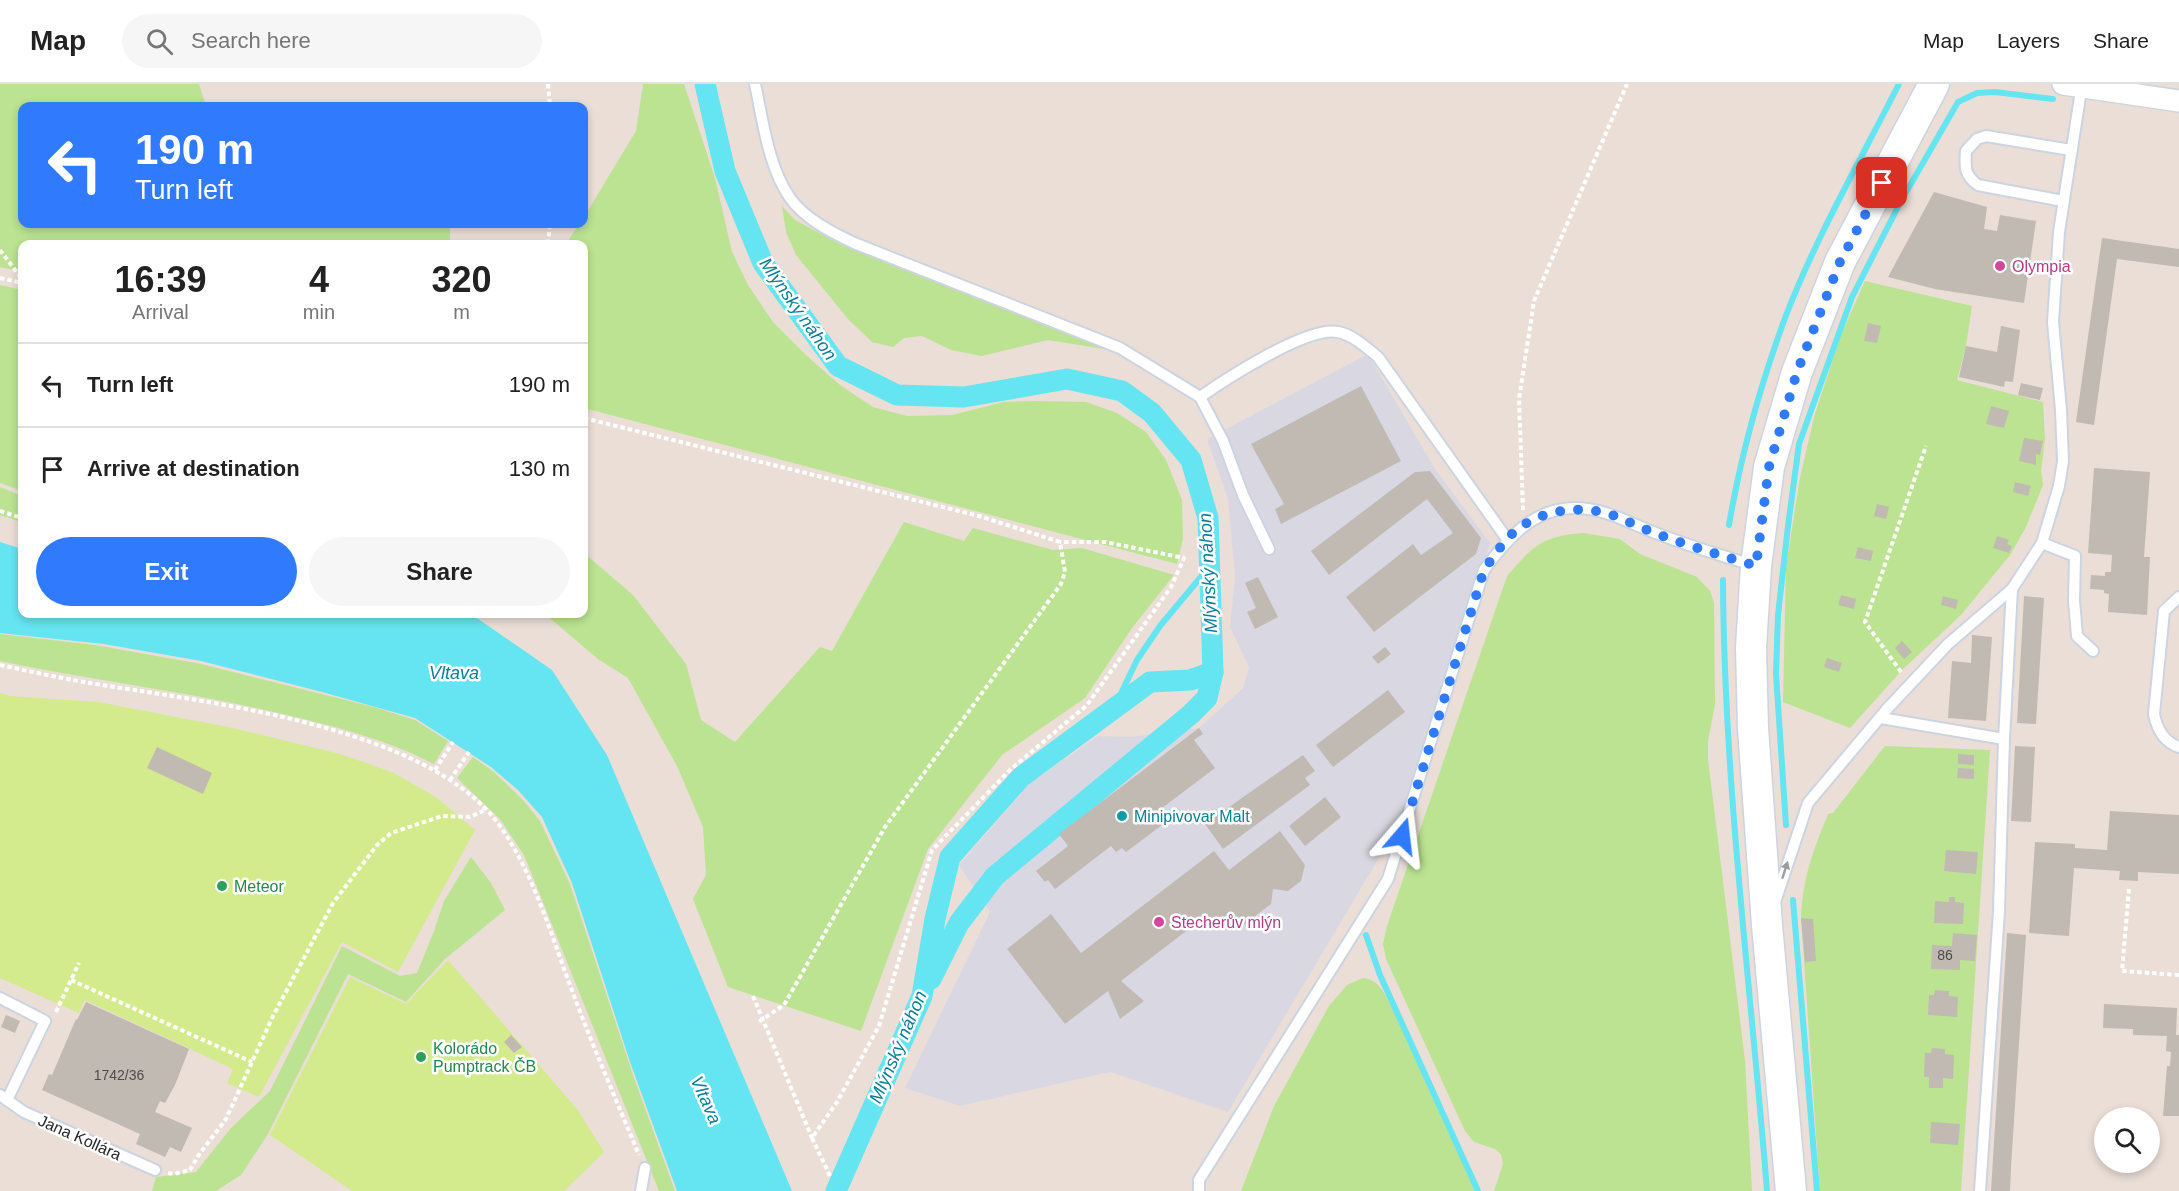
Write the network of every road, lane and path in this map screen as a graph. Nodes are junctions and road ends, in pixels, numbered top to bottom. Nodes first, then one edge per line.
1 (548, 84) edge
2 (755, 84) edge
3 (1627, 84) edge
4 (1934, 84) edge
5 (2076, 85) edge
6 (2179, 101) edge
7 (550, 102) edge
8 (2071, 150) junction
9 (2064, 201) junction
10 (0, 250) edge
11 (18, 275) edge
12 (0, 278) edge
13 (18, 280) edge
14 (1200, 397) junction
15 (588, 419) edge
16 (1926, 447) dead end
17 (0, 511) edge
18 (18, 517) edge
19 (1523, 526) junction
20 (1507, 539) junction
21 (1060, 542) junction
22 (2042, 543) junction
23 (1269, 549) dead end
24 (1756, 566) junction
25 (2012, 589) junction
26 (2179, 597) edge
27 (2093, 651) dead end
28 (0, 665) edge
29 (1910, 685) junction
30 (1881, 718) junction
31 (2004, 739) junction
32 (453, 741) dead end
33 (2179, 747) edge
34 (469, 752) dead end
35 (435, 770) junction
36 (450, 780) junction
37 (485, 810) junction
38 (2129, 889) dead end
39 (1767, 925) junction
40 (79, 963) dead end
41 (2179, 975) edge
42 (71, 980) junction
43 (753, 996) dead end
44 (0, 998) edge
45 (764, 1020) junction
46 (45, 1021) junction
47 (757, 1023) dead end
48 (252, 1062) junction
49 (3, 1097) edge
50 (813, 1138) junction
51 (645, 1168) joint
52 (155, 1170) joint
53 (830, 1176) dead end
54 (641, 1191) edge
55 (1199, 1191) edge
56 (1791, 1191) edge
57 (1980, 1191) edge

1 - 7 path
2 - 14 lane
3 - 19 path
4 - 24 main road
5 - 6 street
5 - 8 lane
8 - 9 lane
8 - 9 lane
9 - 22 lane
10 - 11 path
12 - 13 path
14 - 20 lane
14 - 23 lane
15 - 21 path
16 - 29 path
17 - 18 path
19 - 20 lane
19 - 24 lane
20 - 55 lane
21 - 45 path
21 - 50 path
22 - 25 lane
22 - 27 lane
24 - 39 main road
25 - 29 lane
25 - 31 lane
26 - 33 lane
28 - 35 path
29 - 30 lane
30 - 31 lane
39 -> 30 lane
31 - 57 lane
32 - 35 path
34 - 36 path
35 - 36 path
36 - 37 path
37 - 48 path
37 - 51 path
38 - 41 path
39 - 56 main road
40 - 42 path
42 - 46 path
42 - 48 path
43 - 45 path
44 - 46 lane
45 - 47 path
45 - 50 path
46 - 49 lane, Jana Kollára
48 - 52 path
49 - 52 lane, Jana Kollára
50 - 53 path
51 - 54 lane

